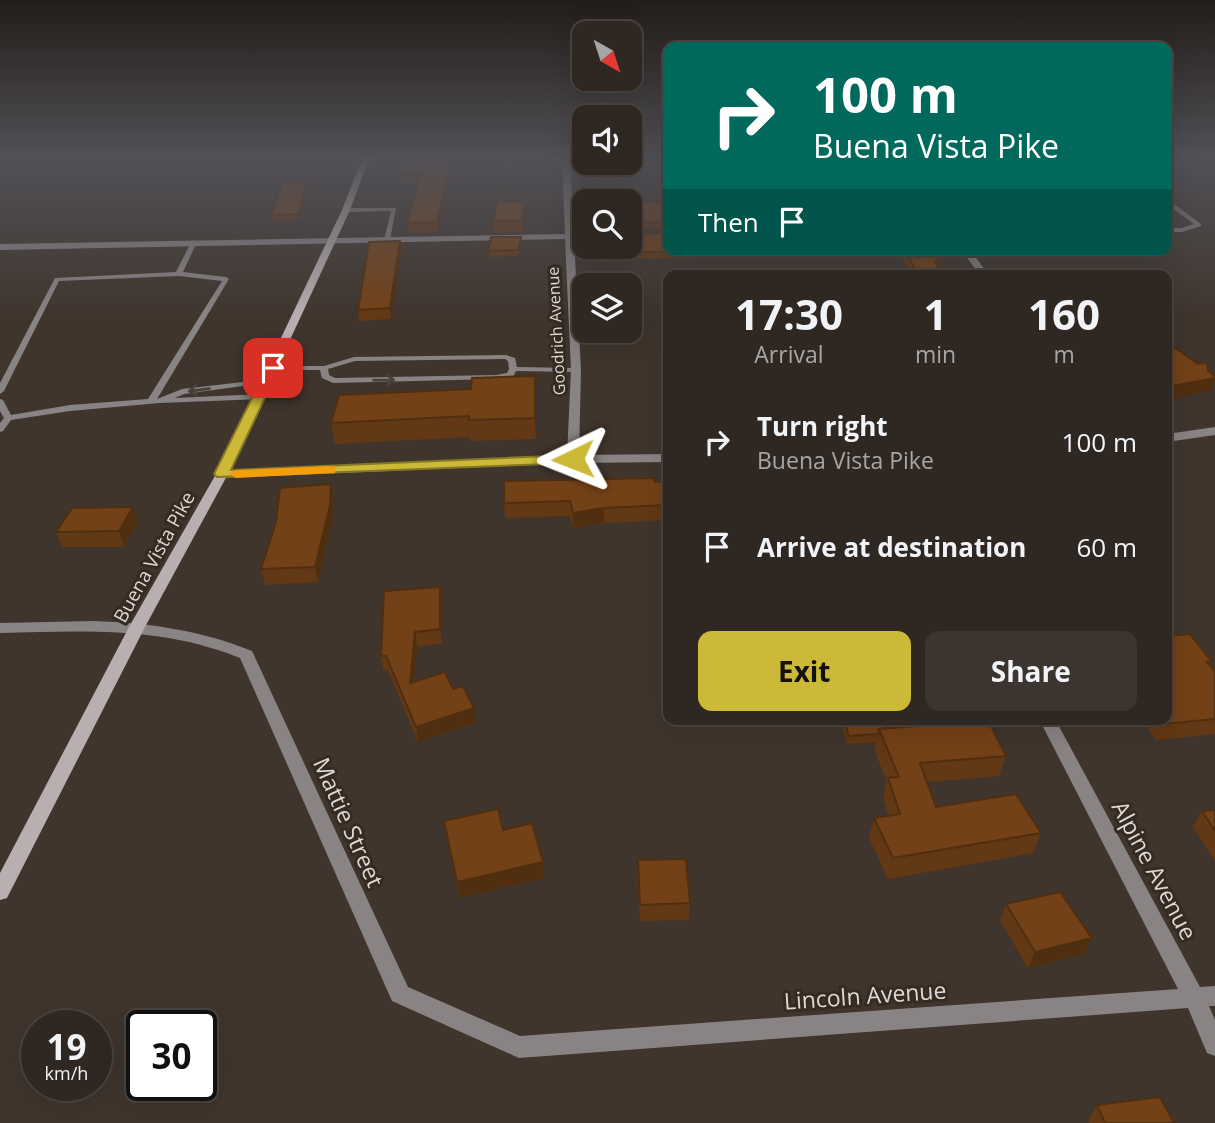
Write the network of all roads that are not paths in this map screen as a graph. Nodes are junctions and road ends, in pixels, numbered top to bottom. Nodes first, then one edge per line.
1 (345, 211) edge
2 (393, 211) edge
3 (567, 211) edge
4 (1181, 211) edge
5 (1172, 229) edge
6 (568, 236) junction
7 (572, 236) edge
8 (387, 240) junction
9 (330, 241) junction
10 (194, 242) junction
11 (0, 247) edge
12 (969, 256) edge
13 (981, 270) edge
14 (179, 274) junction
15 (324, 368) junction
16 (513, 369) junction
17 (576, 370) junction
18 (270, 374) junction
19 (0, 391) edge
20 (258, 397) junction
21 (156, 401) junction
22 (0, 402) edge
23 (8, 418) junction
24 (0, 429) edge
25 (1215, 432) edge
26 (1172, 437) edge
27 (663, 458) edge
28 (573, 459) junction
29 (222, 474) junction
30 (137, 627) junction
31 (0, 628) edge
32 (1050, 725) edge
33 (0, 892) edge
34 (1205, 996) edge
35 (1215, 1045) edge
36 (519, 1047) joint

1 - 9 main road, Buena Vista Pike
2 - 8 lane
3 - 6 street, Goodrich Avenue
4 - 5 lane
6 - 7 street
6 - 8 street
6 - 17 street, Goodrich Avenue
8 - 9 street
9 - 10 street
9 - 18 main road, Buena Vista Pike
10 - 11 street
10 - 14 lane
12 - 13 street
14 - 19 lane
14 - 21 lane
15 - 16 lane
15 -> 16 lane
15 - 18 lane
16 - 17 lane
17 - 28 street, Goodrich Avenue
18 - 20 main road, Buena Vista Pike
18 -> 21 lane
20 - 21 lane
20 - 29 main road, Buena Vista Pike
21 - 23 lane
22 - 23 lane
23 - 24 lane
25 - 26 street
27 - 28 street
28 - 29 street
29 - 30 main road, Buena Vista Pike
30 - 31 street, Mattie Street
30 - 33 main road, Buena Vista Pike
30 - 36 street, Mattie Street
32 - 34 street, Alpine Avenue
34 - 35 street, Alpine Avenue
34 - 36 street, Lincoln Avenue

